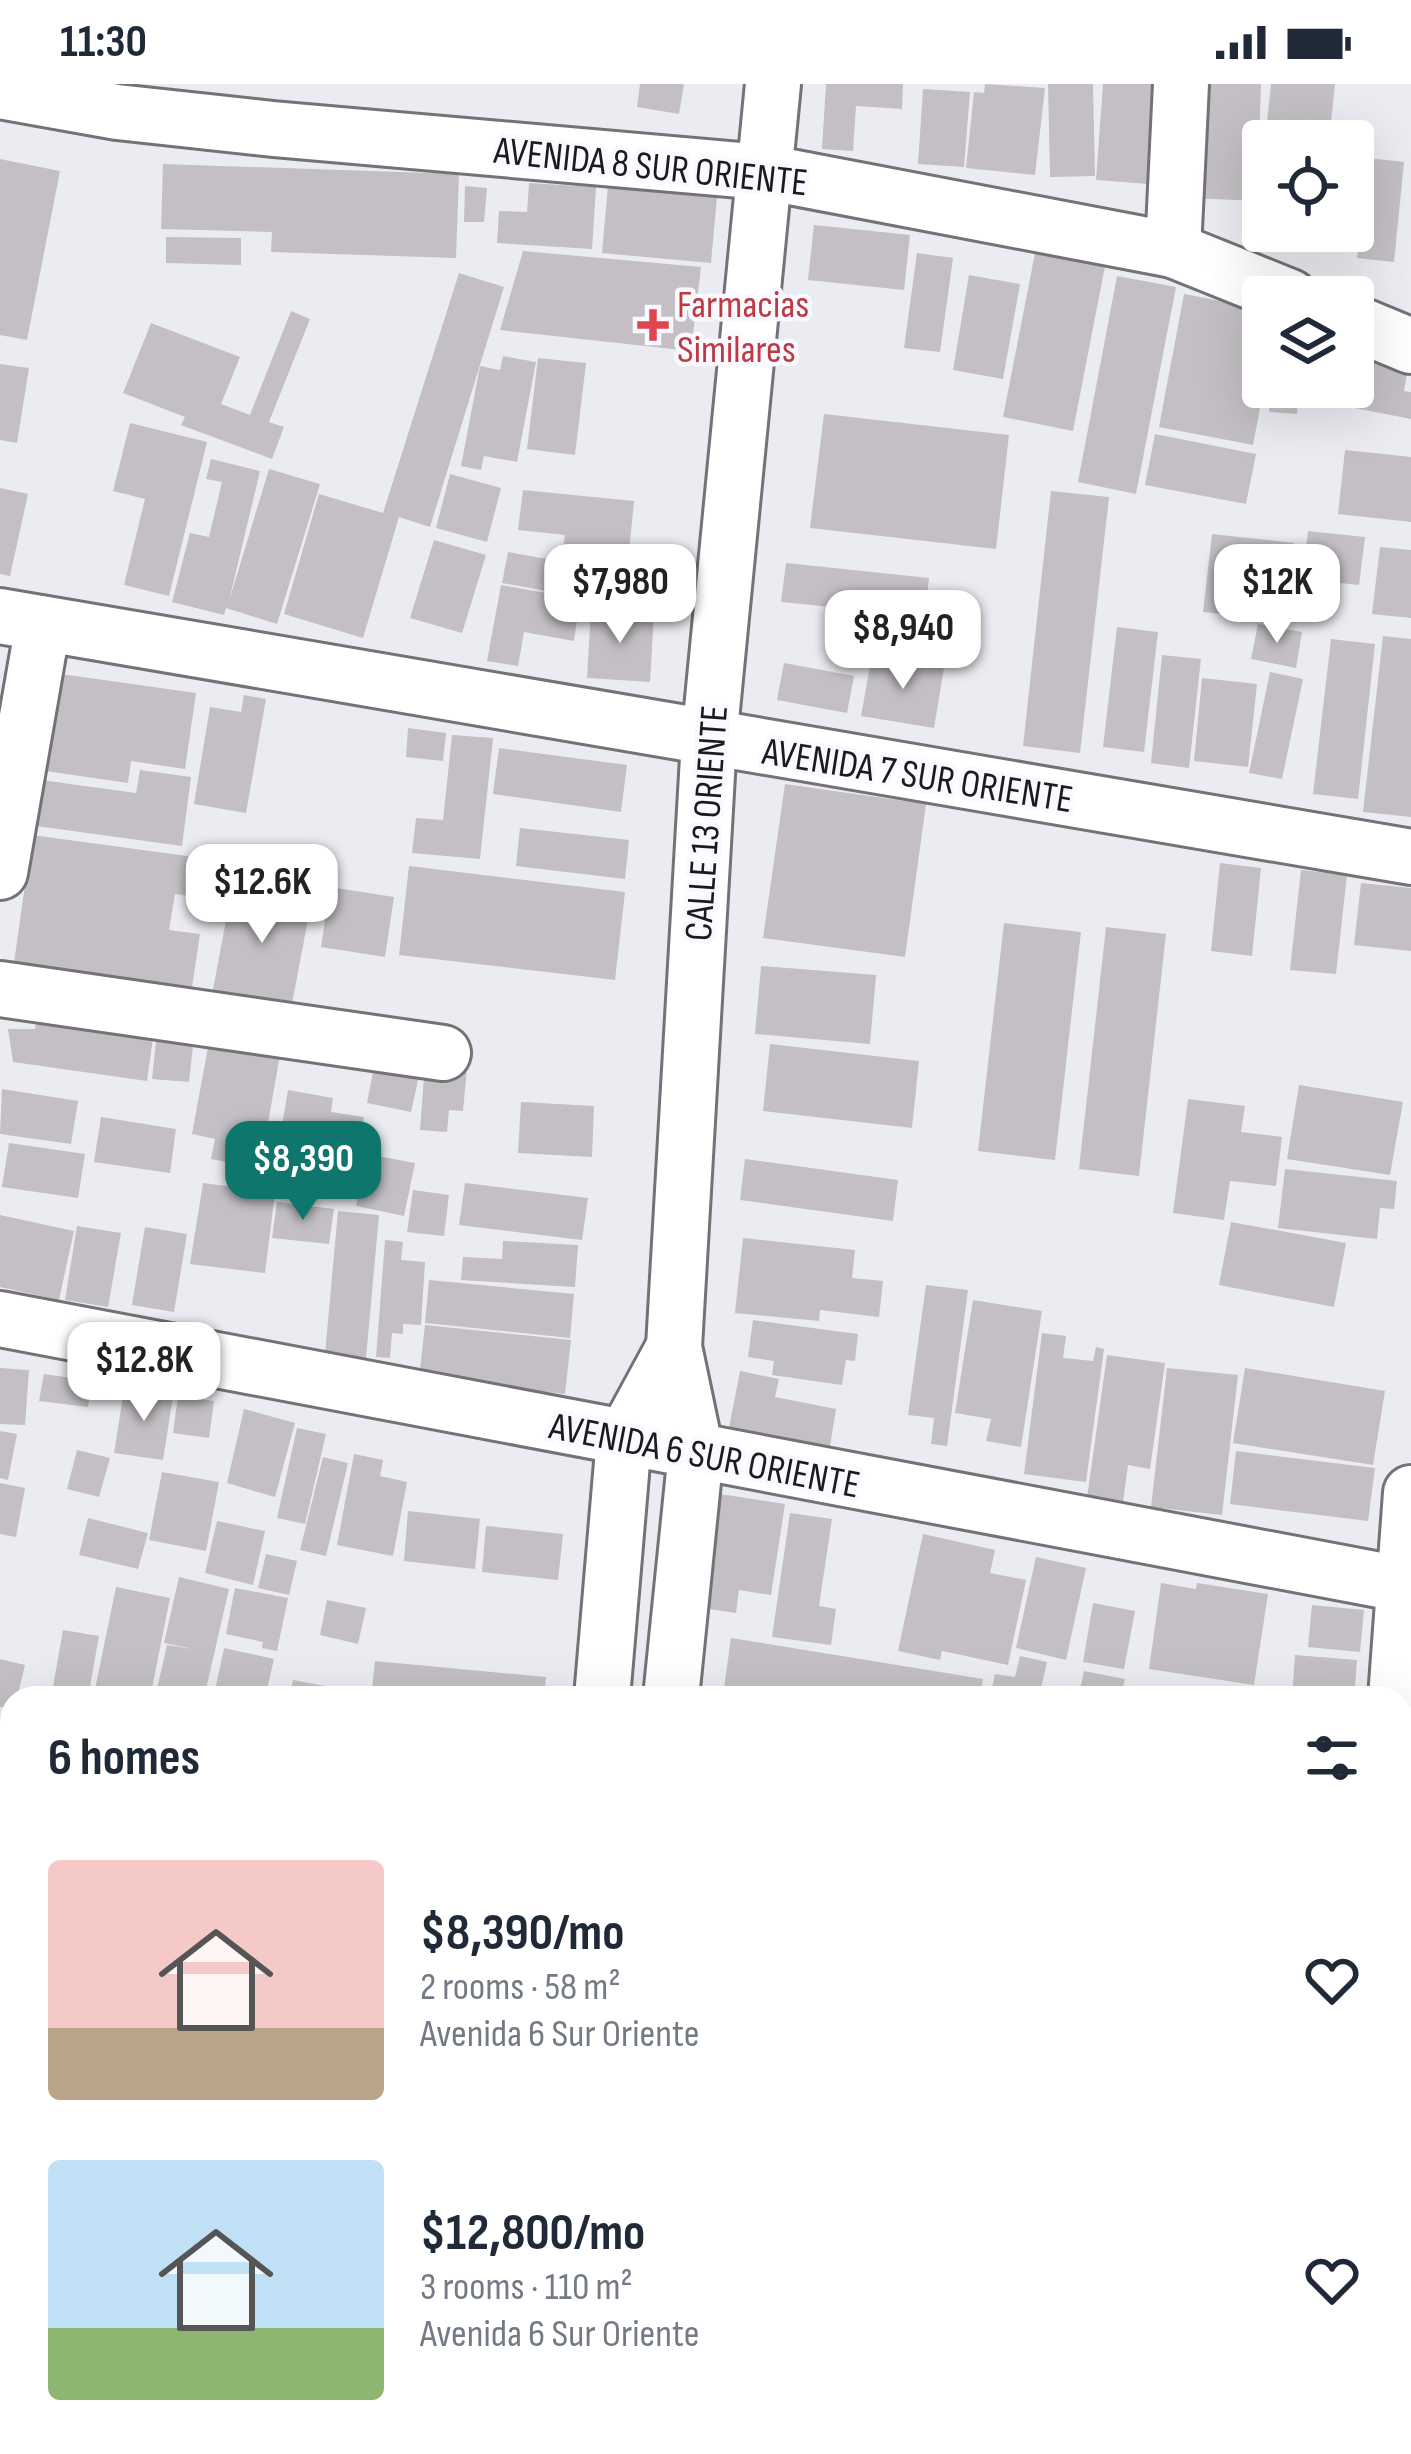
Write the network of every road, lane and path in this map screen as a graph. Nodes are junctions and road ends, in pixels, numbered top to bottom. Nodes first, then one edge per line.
1 (773, 84) edge
2 (1181, 84) edge
3 (0, 91) edge
4 (764, 172) junction
5 (1173, 250) junction
6 (1242, 278) edge
7 (1374, 331) edge
8 (1411, 346) edge
9 (21, 620) edge
10 (709, 740) junction
11 (1411, 857) edge
12 (0, 872) edge
13 (0, 989) edge
14 (443, 1053) dead end
15 (0, 1319) edge
16 (674, 1347) junction
17 (624, 1439) junction
18 (696, 1452) junction
19 (1411, 1493) edge
20 (1408, 1585) edge
21 (603, 1686) edge
22 (672, 1686) edge
23 (1397, 1686) edge

1 - 4 street, CALLE 13 ORIENTE
2 - 5 street
3 - 4 street, AVENIDA 8 SUR ORIENTE
4 - 5 street, AVENIDA 8 SUR ORIENTE
4 - 10 street, CALLE 13 ORIENTE
5 - 6 street, AVENIDA 8 SUR ORIENTE
7 - 8 street
9 - 10 street, AVENIDA 7 SUR ORIENTE
9 - 12 street
10 - 11 street, AVENIDA 7 SUR ORIENTE
10 - 16 street, CALLE 13 ORIENTE
13 - 14 street
15 - 17 street, AVENIDA 6 SUR ORIENTE
16 - 17 street, CALLE 13 ORIENTE
16 - 18 street, CALLE 13 ORIENTE
17 - 18 street, AVENIDA 6 SUR ORIENTE
17 - 21 street, CALLE 13 ORIENTE
18 - 20 street, AVENIDA 6 SUR ORIENTE
18 - 22 street, CALLE 13 ORIENTE
19 - 20 street
20 - 23 street

